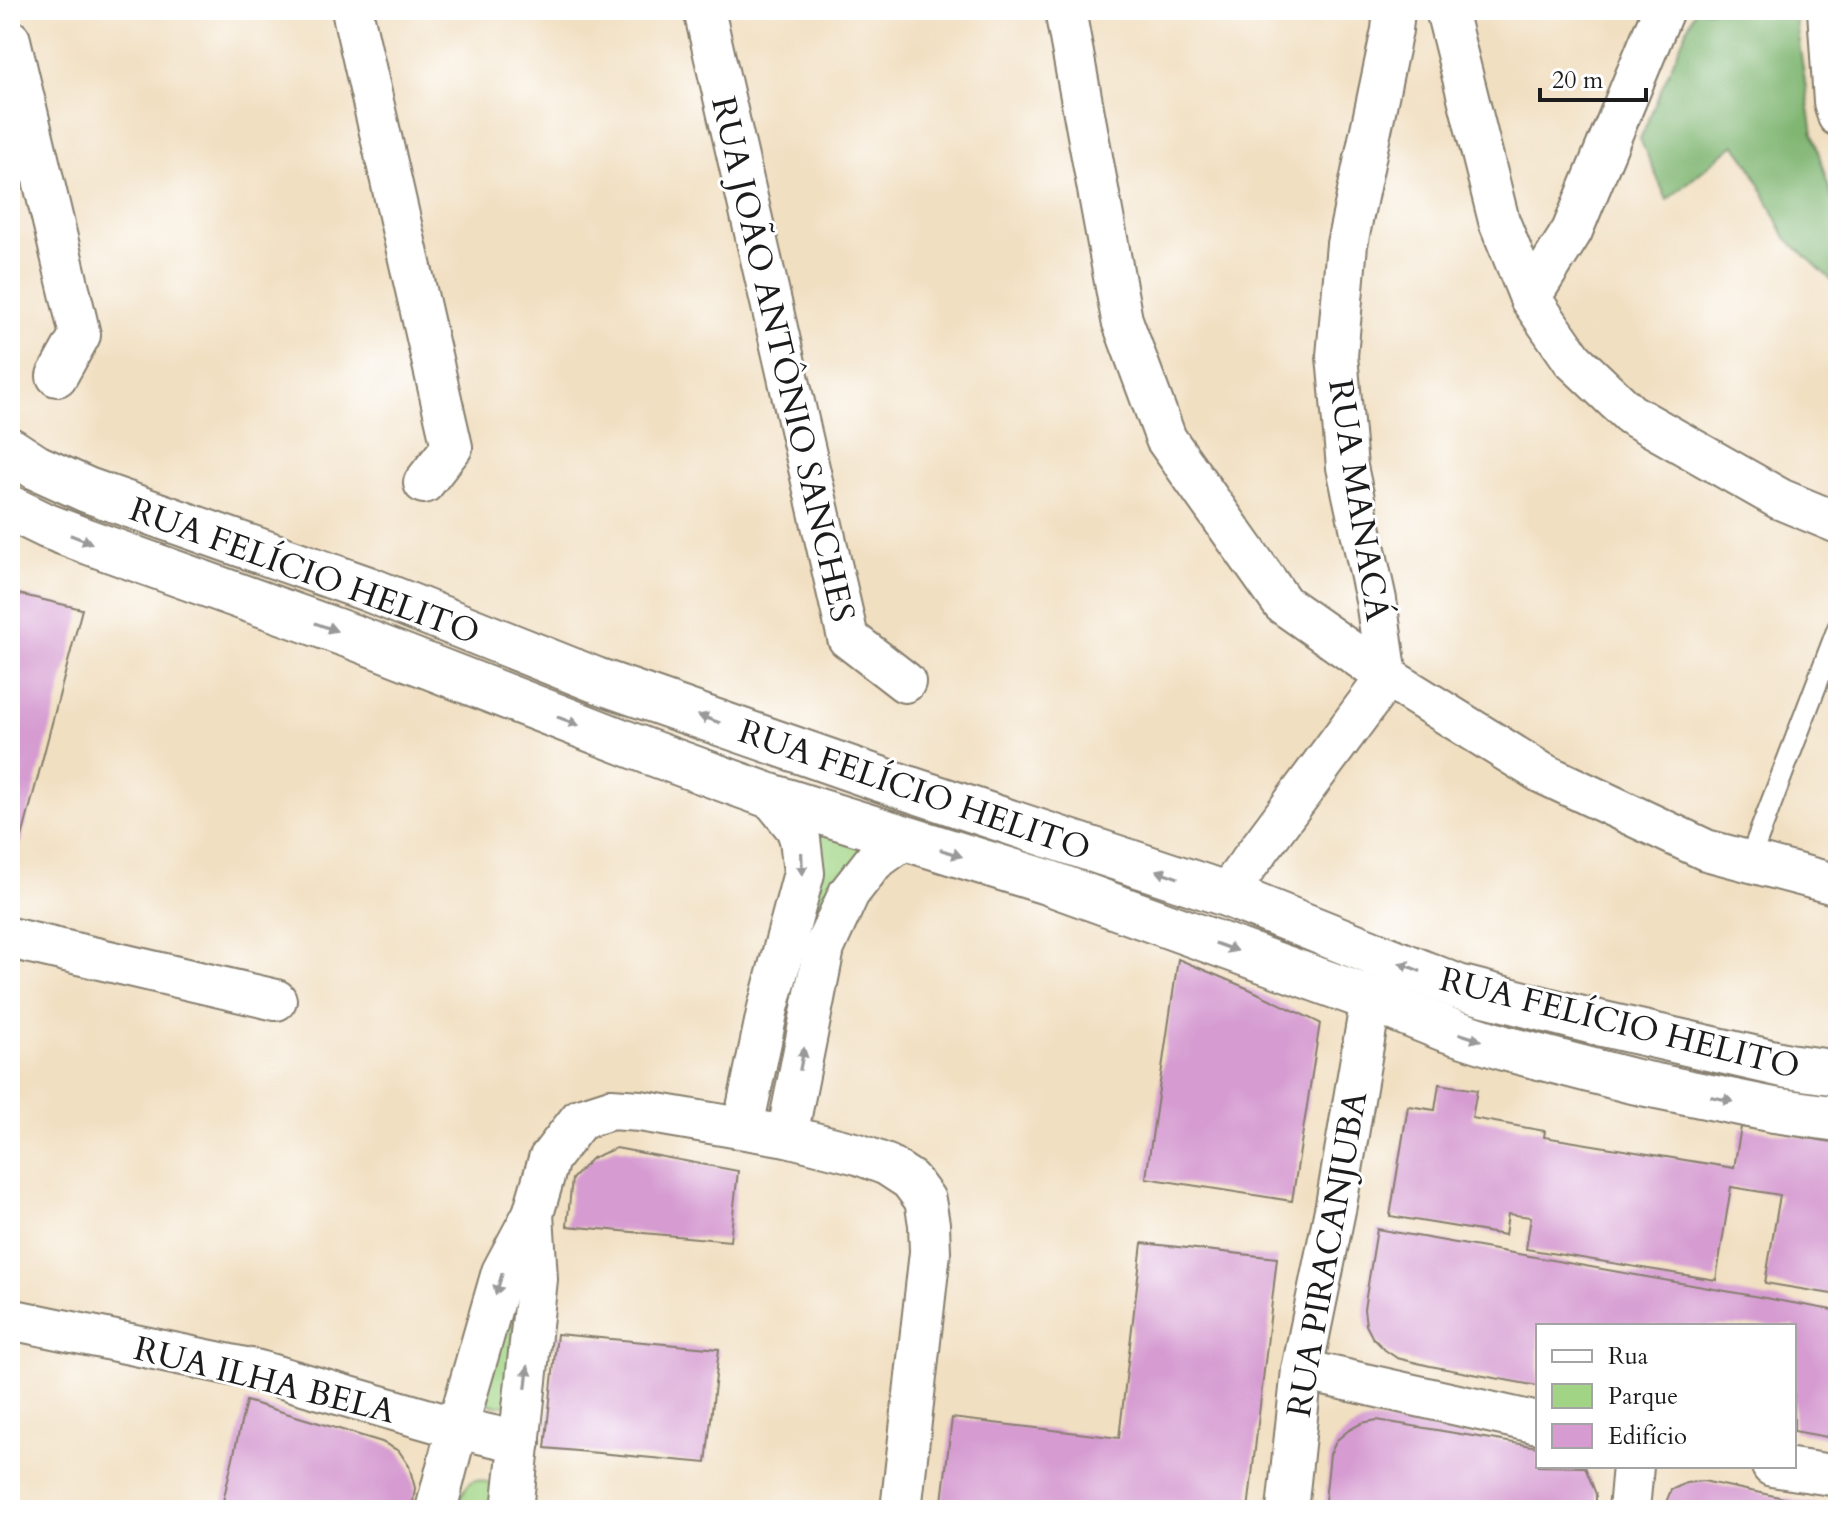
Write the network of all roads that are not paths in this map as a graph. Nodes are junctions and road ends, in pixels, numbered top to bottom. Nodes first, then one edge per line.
1 (352, 10) edge
2 (704, 10) edge
3 (1065, 10) edge
4 (1394, 10) edge
5 (1446, 10) edge
6 (1663, 10) edge
7 (1828, 10) edge
8 (10, 40) edge
9 (1838, 116) edge
10 (1530, 298) junction
11 (57, 376) dead end
12 (10, 450) edge
13 (424, 483) dead end
14 (10, 508) edge
15 (1838, 523) edge
16 (1838, 628) edge
17 (1387, 677) junction
18 (905, 682) dead end
19 (770, 796) junction
20 (906, 838) junction
21 (1749, 861) junction
22 (1838, 885) edge
23 (1226, 894) junction
24 (10, 938) edge
25 (1371, 999) junction
26 (276, 1000) dead end
27 (1838, 1073) edge
28 (1838, 1119) edge
29 (743, 1127) junction
30 (787, 1136) junction
31 (533, 1214) junction
32 (10, 1319) edge
33 (1302, 1370) junction
34 (1536, 1423) edge
35 (457, 1428) junction
36 (520, 1442) junction
37 (1633, 1468) edge
38 (1785, 1468) edge
39 (1838, 1476) edge
40 (436, 1510) edge
41 (512, 1510) edge
42 (901, 1510) edge
43 (1287, 1510) edge
44 (1629, 1510) edge

1 - 13 street
2 - 18 street, RUA JOÃO ANTÔNIO SANCHES
3 - 17 street
4 - 17 street, RUA MANACÁ
5 - 10 street
6 - 10 street
7 - 9 street
8 - 11 street
10 - 15 street
23 -> 12 main road, RUA FELÍCIO HELITO
14 -> 19 main road, RUA FELÍCIO HELITO
16 - 21 lane
17 - 21 street
17 - 23 street
19 - 20 main road, RUA FELÍCIO HELITO
19 -> 29 street
20 -> 25 main road, RUA FELÍCIO HELITO
30 -> 20 street
21 - 22 street
27 -> 23 main road, RUA FELÍCIO HELITO
24 - 26 street
25 -> 28 main road, RUA FELÍCIO HELITO
25 - 33 street, RUA PIRACANJUBA
29 - 30 street
29 - 31 street
30 - 42 street
31 -> 35 street
36 -> 31 street
32 - 35 street, RUA ILHA BELA
33 - 34 street
33 - 43 street, RUA PIRACANJUBA
35 - 36 street, RUA ILHA BELA
35 - 40 street
36 - 41 street
37 - 44 street
38 - 39 street

